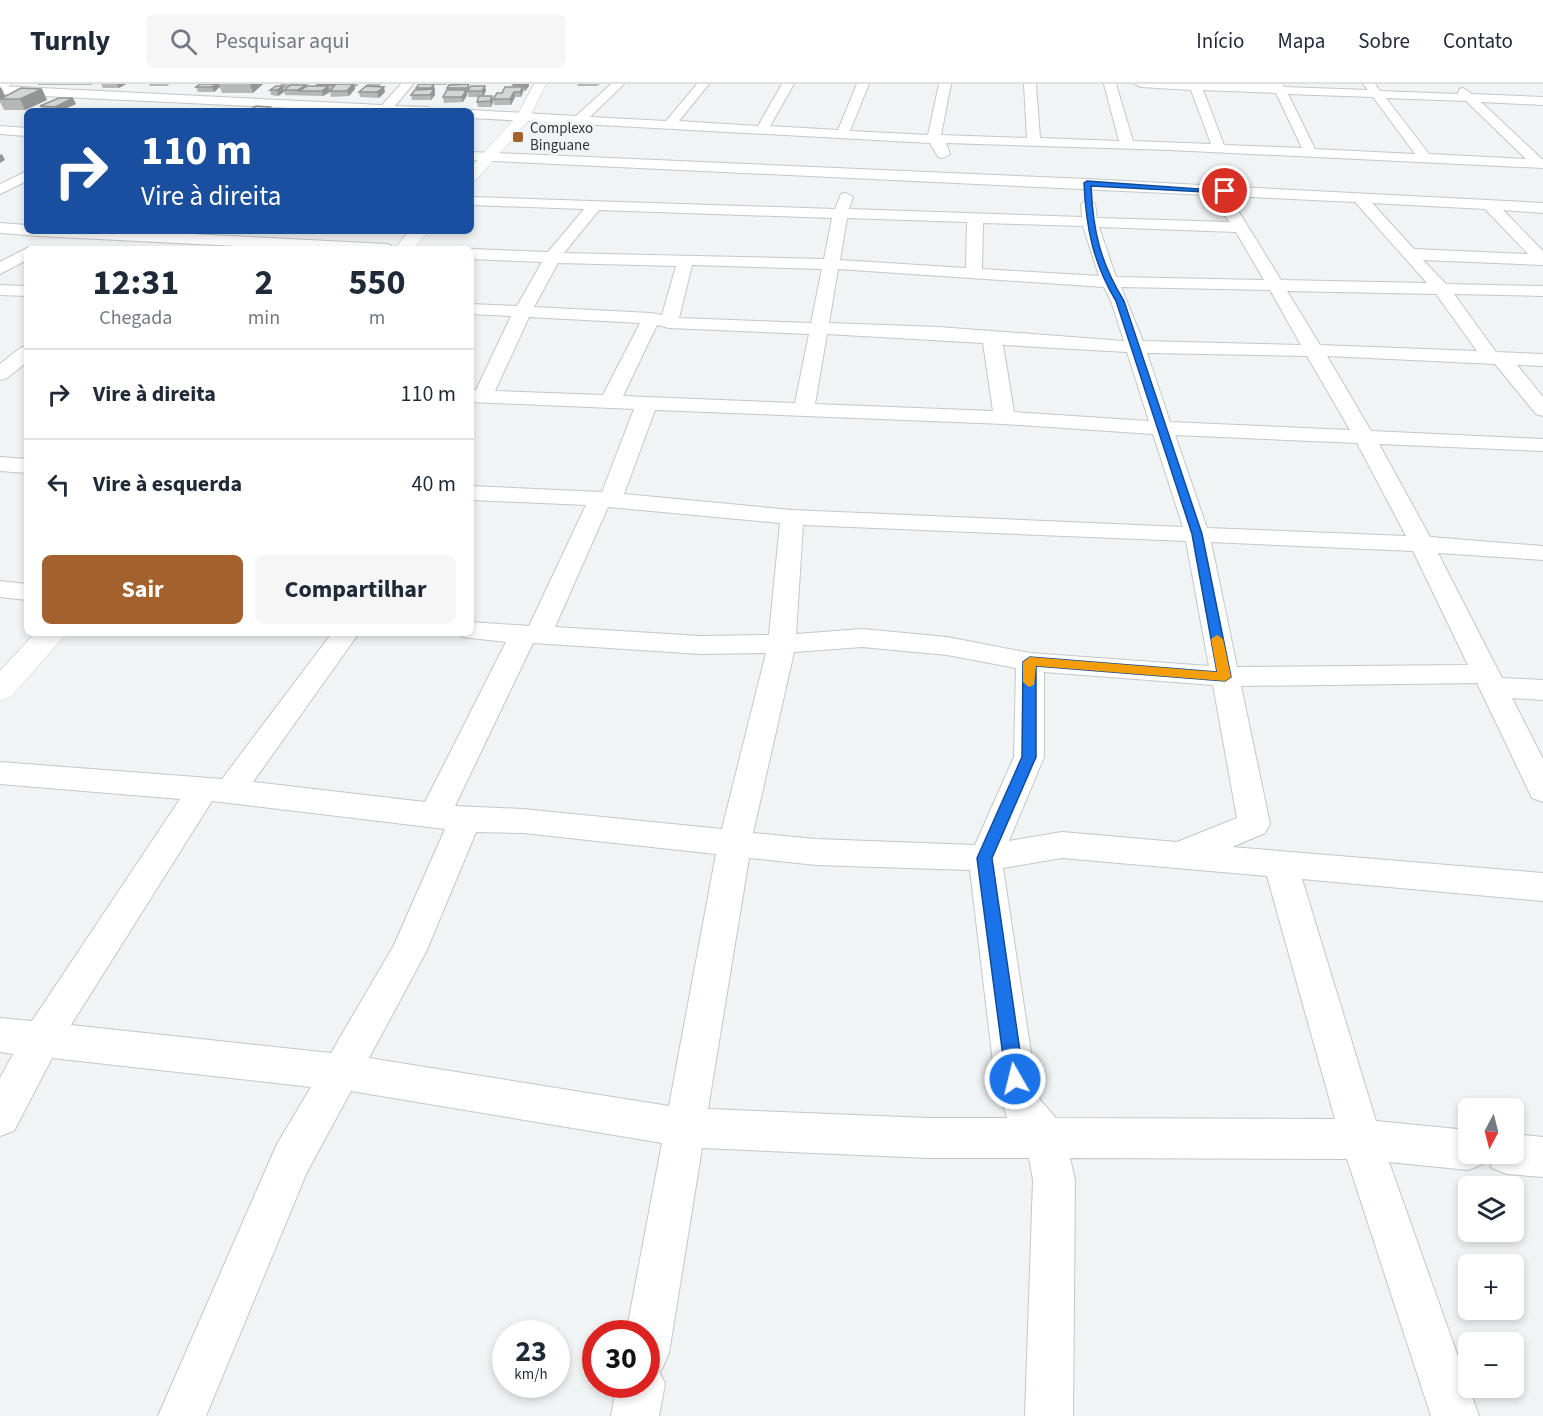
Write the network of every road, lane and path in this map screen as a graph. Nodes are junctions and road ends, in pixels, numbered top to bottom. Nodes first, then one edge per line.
1 (131, 84) edge
2 (407, 84) edge
3 (540, 84) edge
4 (618, 84) edge
5 (703, 84) edge
6 (788, 84) edge
7 (863, 84) edge
8 (945, 84) edge
9 (1030, 84) edge
10 (1110, 84) edge
11 (1141, 84) edge
12 (1455, 84) edge
13 (1195, 85) edge
14 (1279, 87) edge
15 (2, 89) edge
16 (1373, 89) edge
17 (264, 90) dead end
18 (115, 94) junction
19 (173, 97) junction
20 (1469, 98) junction
21 (250, 101) junction
22 (1543, 101) edge
23 (153, 108) edge
24 (317, 108) edge
25 (386, 108) joint
26 (474, 114) edge
27 (523, 118) junction
28 (578, 121) junction
29 (669, 125) junction
30 (736, 128) junction
31 (762, 129) junction
32 (0, 130) edge
33 (24, 132) edge
34 (843, 133) junction
35 (934, 138) junction
36 (1034, 142) junction
37 (1127, 144) junction
38 (1220, 148) junction
39 (1310, 152) junction
40 (474, 156) edge
41 (488, 157) junction
42 (721, 157) junction
43 (1398, 157) junction
44 (1425, 158) junction
45 (1541, 164) edge
46 (474, 173) edge
47 (853, 174) junction
48 (944, 178) junction
49 (23, 179) edge
50 (0, 180) edge
51 (1087, 183) junction
52 (1180, 183) junction
53 (0, 190) edge
54 (1268, 194) junction
55 (1361, 200) junction
56 (474, 201) edge
57 (1435, 203) junction
58 (595, 205) junction
59 (1489, 205) junction
60 (1543, 208) edge
61 (840, 215) junction
62 (975, 219) junction
63 (1237, 221) junction
64 (1089, 223) junction
65 (0, 228) edge
66 (24, 230) edge
67 (59, 234) edge
68 (94, 234) edge
69 (309, 234) edge
70 (417, 234) edge
71 (175, 239) edge
72 (297, 244) junction
73 (38, 246) edge
74 (333, 246) edge
75 (406, 246) edge
76 (474, 254) edge
77 (1409, 254) junction
78 (24, 255) edge
79 (552, 258) junction
80 (1543, 260) edge
81 (685, 261) junction
82 (831, 264) junction
83 (0, 269) edge
84 (974, 273) junction
85 (1109, 282) junction
86 (1275, 286) junction
87 (1440, 288) junction
88 (0, 290) edge
89 (24, 291) edge
90 (1543, 291) edge
91 (474, 309) edge
92 (522, 312) junction
93 (660, 321) junction
94 (821, 328) junction
95 (992, 338) junction
96 (1136, 347) junction
97 (1313, 351) junction
98 (24, 355) edge
99 (1496, 358) junction
100 (1543, 360) edge
101 (9, 369) edge
102 (477, 396) edge
103 (610, 402) junction
104 (646, 405) junction
105 (804, 410) junction
106 (1543, 410) edge
107 (1004, 418) junction
108 (1162, 428) junction
109 (1365, 438) junction
110 (1543, 446) edge
111 (0, 464) edge
112 (24, 466) edge
113 (474, 493) edge
114 (605, 499) junction
115 (792, 517) junction
116 (1197, 534) junction
117 (1422, 544) junction
118 (1543, 553) edge
119 (0, 590) edge
120 (24, 592) edge
121 (474, 631) edge
122 (49, 636) edge
123 (344, 636) edge
124 (530, 636) junction
125 (782, 644) junction
126 (1030, 662) junction
127 (1225, 677) junction
128 (1489, 681) junction
129 (0, 690) edge
130 (1543, 690) edge
131 (0, 773) edge
132 (1543, 790) edge
133 (216, 791) junction
134 (450, 818) junction
135 (735, 842) junction
136 (1182, 854) junction
137 (985, 858) junction
138 (1280, 862) junction
139 (1543, 887) edge
140 (0, 1035) edge
141 (41, 1040) junction
142 (342, 1072) junction
143 (0, 1117) edge
144 (687, 1128) junction
145 (1046, 1138) junction
146 (1361, 1139) junction
147 (1458, 1149) edge
148 (1524, 1155) edge
149 (1543, 1157) edge
150 (652, 1320) edge
151 (638, 1398) edge
152 (182, 1416) edge
153 (635, 1416) edge
154 (1049, 1416) edge
155 (1455, 1416) edge

1 - 18 street
2 - 25 street
3 - 27 street
4 - 28 street
5 - 29 street
6 - 31 street
7 - 34 street
8 - 35 street
9 - 36 street
10 - 37 street
11 - 13 street
12 - 20 street
13 - 14 street
13 - 38 street
14 - 16 street
14 - 39 street
15 - 18 street
16 - 20 street
16 - 44 street
17 - 21 street
18 - 19 street
19 - 21 street
19 - 23 street
20 - 22 street
20 - 45 street
21 - 24 street
24 - 25 street
26 - 27 street
27 - 28 street
27 - 41 street
28 - 29 street
29 - 30 street
30 - 31 street
30 - 42 street
31 - 34 street
32 - 33 street
34 - 35 street
35 - 36 street
35 - 48 street
36 - 37 street
37 - 38 street
38 - 39 street
39 - 43 street
40 - 41 street
41 - 42 street
41 - 46 street
42 - 47 street
43 - 44 street
43 - 57 street
44 - 45 street
47 - 48 street
47 - 61 street
48 - 51 street
49 - 50 street
49 - 53 street
51 - 52 street
51 - 64 street
52 - 54 street
52 - 63 street
54 - 55 street
54 - 63 street
55 - 57 street
55 - 77 street
56 - 58 street
57 - 59 street
58 - 61 street
58 - 79 street
59 - 60 street
59 - 80 street
61 - 62 street
61 - 82 street
62 - 64 street
62 - 84 street
63 - 64 street
63 - 86 street
64 - 85 street
65 - 66 street
67 - 73 street
68 - 71 street
69 - 72 street
70 - 75 street
71 - 72 street
72 - 74 street
76 - 79 street
77 - 80 street
77 - 87 street
78 - 83 street
79 - 81 street
79 - 92 street
81 - 82 street
81 - 93 street
82 - 84 street
82 - 94 street
84 - 85 street
85 - 86 street
85 - 96 street
86 - 87 street
86 - 97 street
87 - 90 street
87 - 99 street
88 - 89 street
91 - 92 street
92 - 93 street
92 - 102 street
93 - 94 street
93 - 103 street
94 - 95 street
94 - 105 street
95 - 96 street
95 - 107 street
96 - 97 street
96 - 108 street
97 - 99 street
97 - 109 street
98 - 101 street
99 - 100 street
99 - 106 street
102 - 103 street
103 - 104 street
104 - 105 street
104 - 114 street
105 - 107 street
107 - 108 street
108 - 109 street
108 - 116 street
109 - 110 street
109 - 117 street
111 - 112 street
113 - 114 street
114 - 115 street
114 - 124 street
115 - 116 street
115 - 125 street
116 - 117 street
116 - 127 street
117 - 118 street
117 - 128 street
119 - 120 street
121 - 124 street
122 - 129 street
123 - 133 street
124 - 125 street
124 - 134 street
125 - 126 street
125 - 135 street
126 - 127 street
126 - 137 street
127 - 128 street
127 - 136 street
128 - 130 street
128 - 132 street
131 - 133 street
133 - 134 street
133 - 141 street
134 - 135 street
134 - 142 street
135 - 137 street
135 - 144 street
136 - 137 street
136 - 138 street
137 - 145 street
138 - 139 street
138 - 146 street
140 - 141 street
141 - 142 street
141 - 143 street
142 - 144 street
142 - 152 street
144 - 145 street
144 - 150 street
145 - 146 street
145 - 154 street
146 - 147 street
146 - 155 street
148 - 149 street
151 - 153 street

